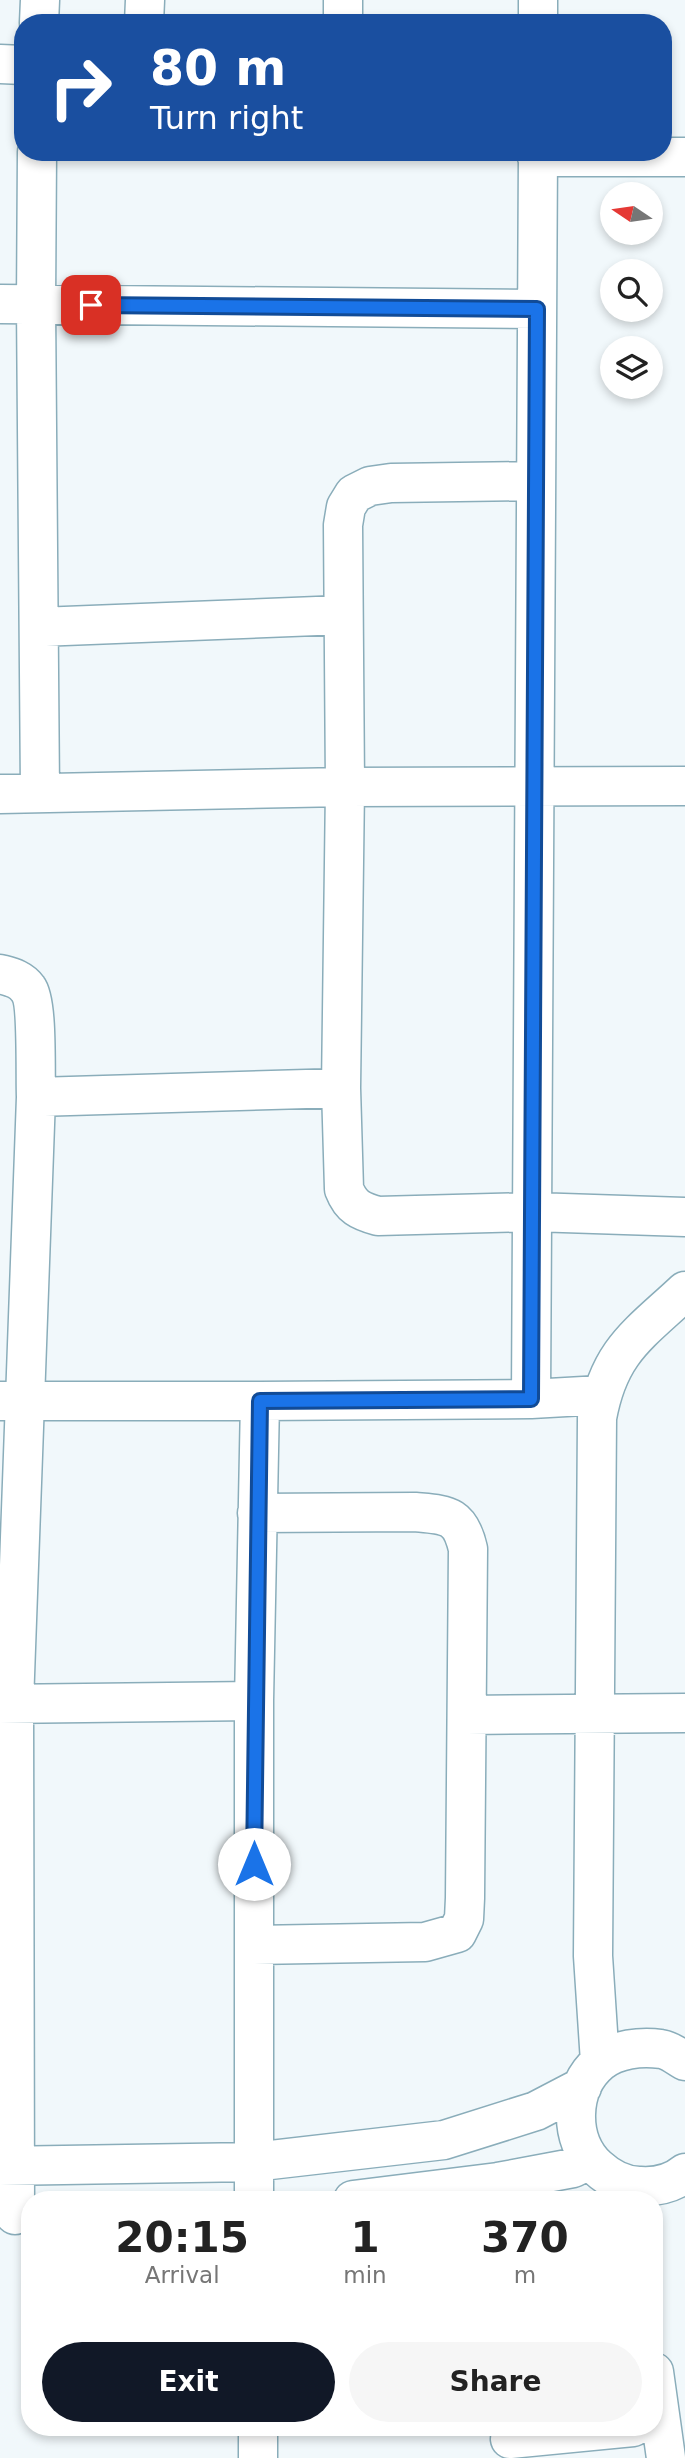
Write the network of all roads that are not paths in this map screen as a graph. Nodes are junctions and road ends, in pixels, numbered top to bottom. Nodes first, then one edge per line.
1 (36, 161) edge
2 (537, 161) edge
3 (18, 305) edge
4 (537, 309) junction
5 (536, 481) junction
6 (342, 614) junction
7 (39, 627) junction
8 (685, 786) edge
9 (345, 787) junction
10 (535, 787) junction
11 (40, 793) junction
12 (0, 794) edge
13 (0, 974) edge
14 (341, 1088) junction
15 (36, 1097) junction
16 (533, 1212) junction
17 (685, 1217) edge
18 (685, 1291) edge
19 (601, 1395) junction
20 (531, 1399) junction
21 (13, 1401) edge
22 (260, 1401) junction
23 (257, 1513) junction
24 (254, 1701) junction
25 (7, 1703) edge
26 (595, 1713) junction
27 (685, 1713) edge
28 (467, 1715) junction
29 (254, 1945) junction
30 (685, 2062) edge
31 (591, 2074) junction
32 (489, 2127) junction
33 (589, 2160) junction
34 (253, 2162) junction
35 (8, 2166) edge
36 (685, 2173) edge
37 (254, 2191) edge
38 (499, 2191) edge
39 (628, 2191) edge
40 (639, 2191) edge
41 (15, 2216) edge
42 (258, 2436) edge
43 (554, 2436) edge
44 (663, 2436) edge
45 (510, 2441) edge
46 (258, 2458) edge
47 (666, 2458) edge

1 - 3 street
2 - 4 street
3 - 4 street
3 - 7 street
4 - 5 street
5 - 6 street
5 - 10 street
6 - 7 street
6 - 9 street
7 - 11 street
8 - 10 street
9 - 10 street
9 - 11 street
9 - 14 street
10 - 16 street
11 - 12 street
13 - 15 street
14 - 15 street
14 - 16 street
15 - 21 street
16 - 17 street
16 - 20 street
18 - 19 street
19 - 20 street
19 - 26 street
20 - 22 street
21 - 22 street
21 - 25 street
22 - 23 street
23 - 24 street
23 - 28 street
24 - 25 street
24 - 29 street
25 - 35 street
26 - 27 street
26 - 28 street
26 - 31 street
28 - 29 street
29 - 34 street
30 - 31 street
31 - 32 street
31 - 33 street
32 - 34 street
32 - 38 street
33 - 38 street
33 - 39 street
34 - 35 street
34 - 37 street
35 - 41 street
36 - 40 street
42 - 46 street
43 - 45 street
44 - 47 street

